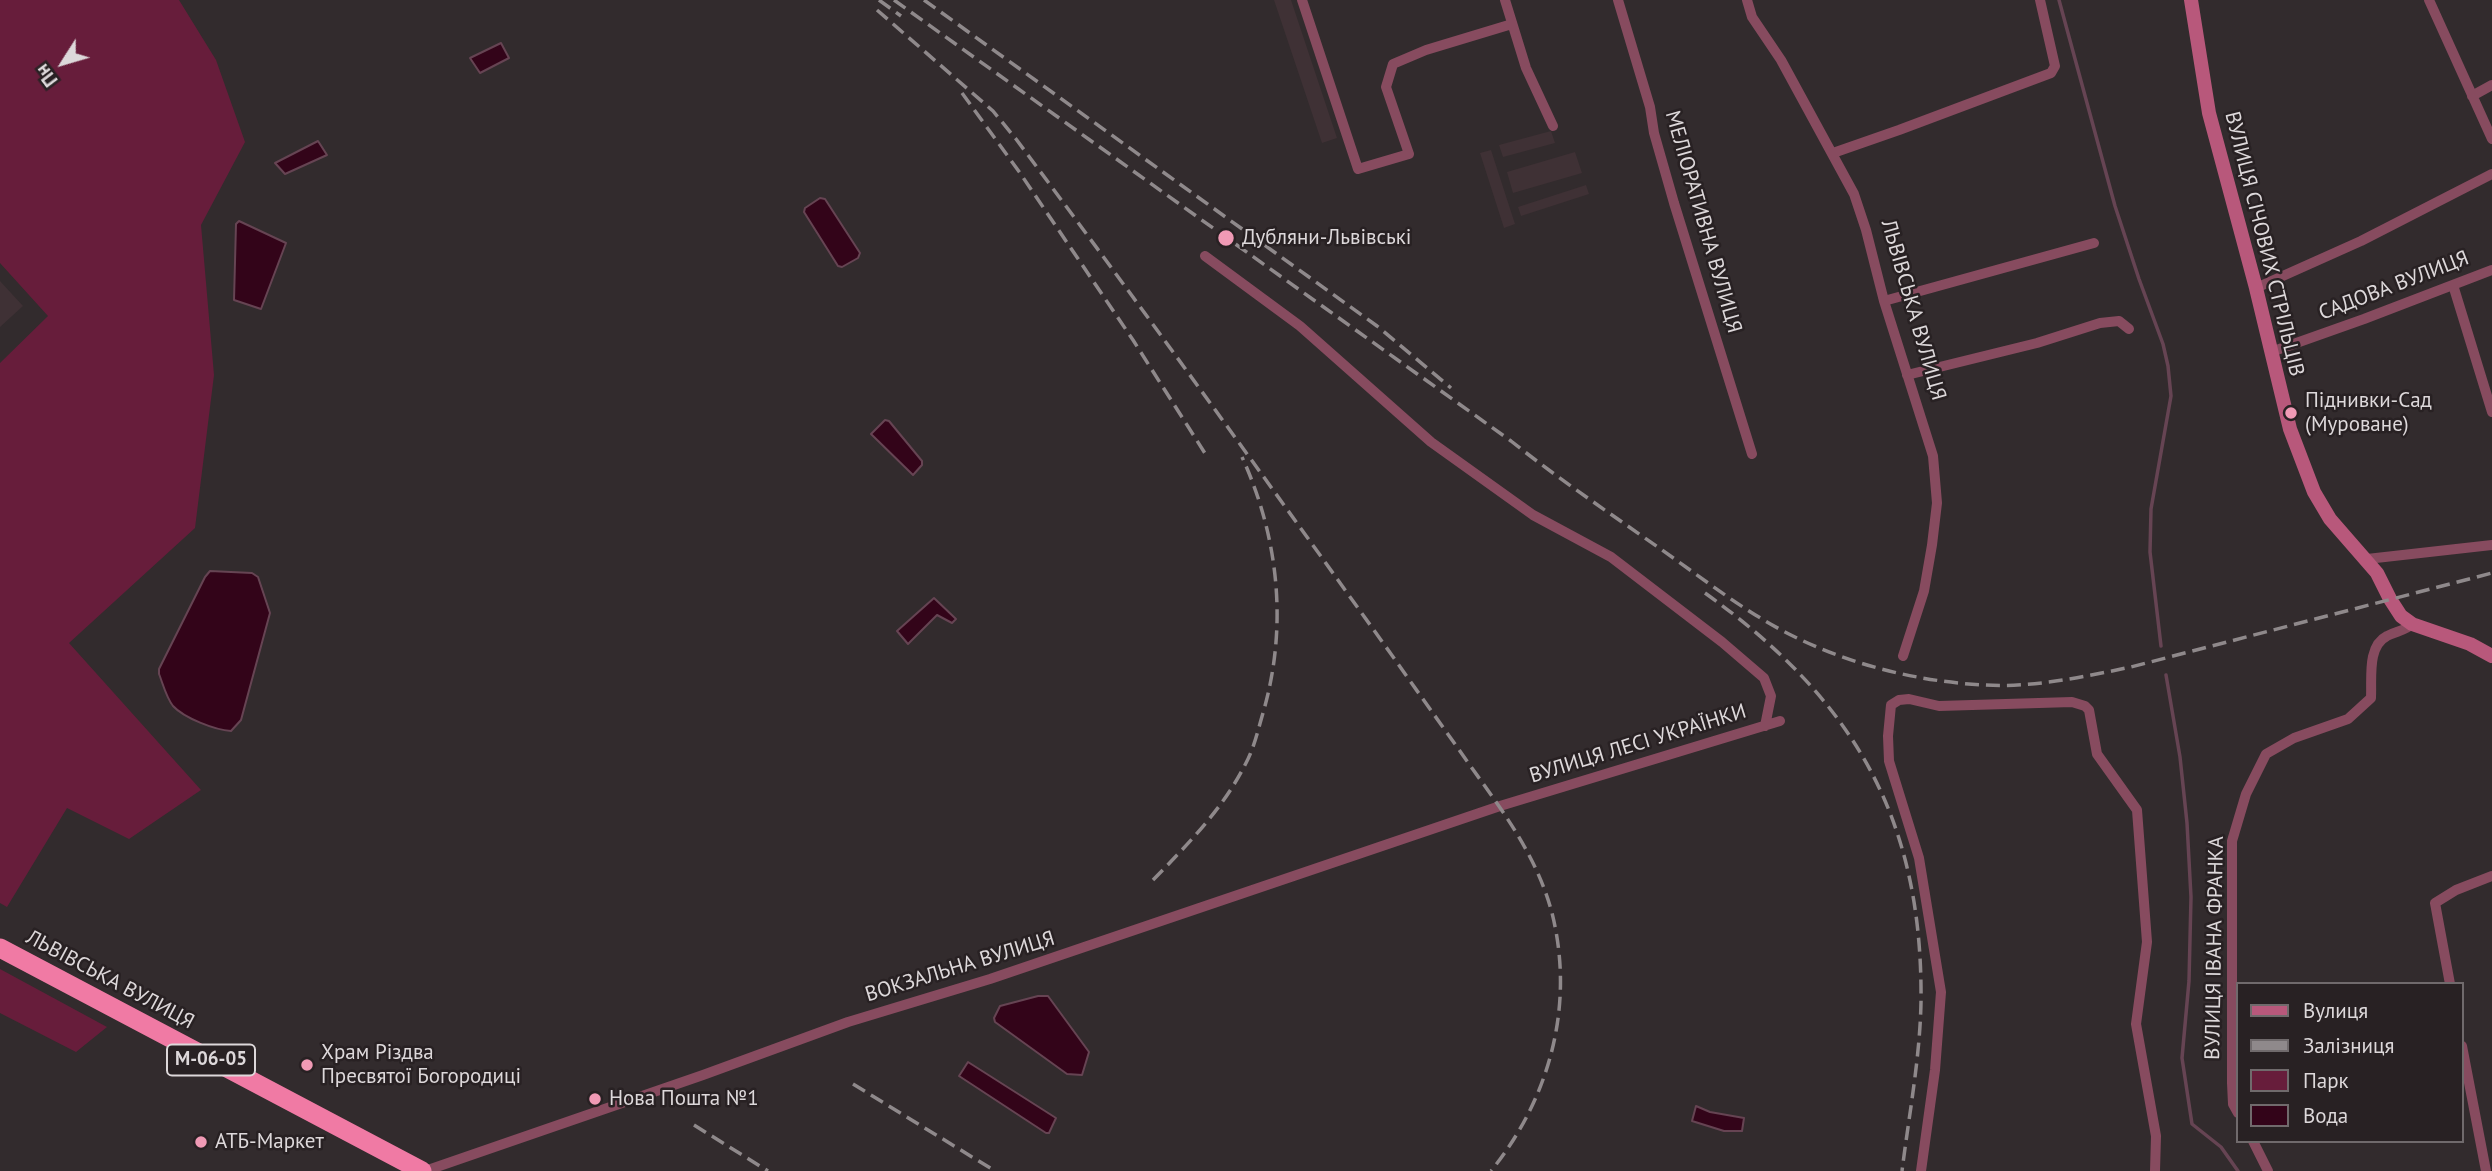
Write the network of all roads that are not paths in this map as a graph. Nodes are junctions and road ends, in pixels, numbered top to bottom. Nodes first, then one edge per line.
1 (1302, 0) edge
2 (1505, 0) edge
3 (1618, 0) edge
4 (1747, 0) edge
5 (2040, 0) edge
6 (2191, 0) edge
7 (2429, 0) edge
8 (1512, 24) junction
9 (2492, 85) edge
10 (2472, 96) junction
11 (1553, 126) dead end
12 (2492, 139) edge
13 (1833, 153) junction
14 (2492, 174) edge
15 (2094, 243) dead end
16 (1205, 256) dead end
17 (2492, 270) edge
18 (2453, 285) junction
19 (2256, 288) junction
20 (1884, 301) junction
21 (2129, 329) dead end
22 (2271, 352) junction
23 (1907, 375) junction
24 (2492, 412) edge
25 (1752, 454) dead end
26 (2492, 545) edge
27 (2367, 559) junction
28 (2412, 625) junction
29 (1903, 656) dead end
30 (2492, 656) edge
31 (1780, 721) dead end
32 (1765, 726) junction
33 (1507, 804) joint
34 (2492, 876) edge
35 (0, 947) edge
36 (2450, 982) edge
37 (2464, 1056) edge
38 (2236, 1109) edge
39 (2254, 1143) edge
40 (423, 1171) edge
41 (1920, 1171) edge
42 (2155, 1171) edge
43 (2268, 1171) edge
44 (2486, 1171) edge

1 - 8 street
2 - 8 street
3 - 25 street, МЕЛІОРАТИВНА ВУЛИЦЯ
4 - 13 street, ЛЬВІВСЬКА ВУЛИЦЯ
5 - 13 street
6 - 19 street, ВУЛИЦЯ СІЧОВИХ СТРІЛЬЦІВ
7 - 10 street
8 - 11 street
9 - 10 street
10 - 12 street
13 - 20 street, ЛЬВІВСЬКА ВУЛИЦЯ
14 - 19 street
15 - 20 street
16 - 32 street
17 - 18 street, САДОВА ВУЛИЦЯ
18 - 22 street, САДОВА ВУЛИЦЯ
18 - 24 street
19 - 22 street, ВУЛИЦЯ СІЧОВИХ СТРІЛЬЦІВ
20 - 23 street, ЛЬВІВСЬКА ВУЛИЦЯ
21 - 23 street
22 - 27 street, ВУЛИЦЯ СІЧОВИХ СТРІЛЬЦІВ
23 - 29 street, ЛЬВІВСЬКА ВУЛИЦЯ
26 - 27 street
27 - 28 street, ВУЛИЦЯ СІЧОВИХ СТРІЛЬЦІВ
28 - 30 street
28 - 38 street, ВУЛИЦЯ ІВАНА ФРАНКА
31 - 32 street, ВУЛИЦЯ ЛЕСІ УКРАЇНКИ
32 - 33 street, ВУЛИЦЯ ЛЕСІ УКРАЇНКИ
33 - 40 street, ВОКЗАЛЬНА ВУЛИЦЯ
34 - 36 street
35 - 40 highway, ЛЬВІВСЬКА ВУЛИЦЯ / М-06-05
37 - 44 street
39 - 43 street
41 - 42 street

